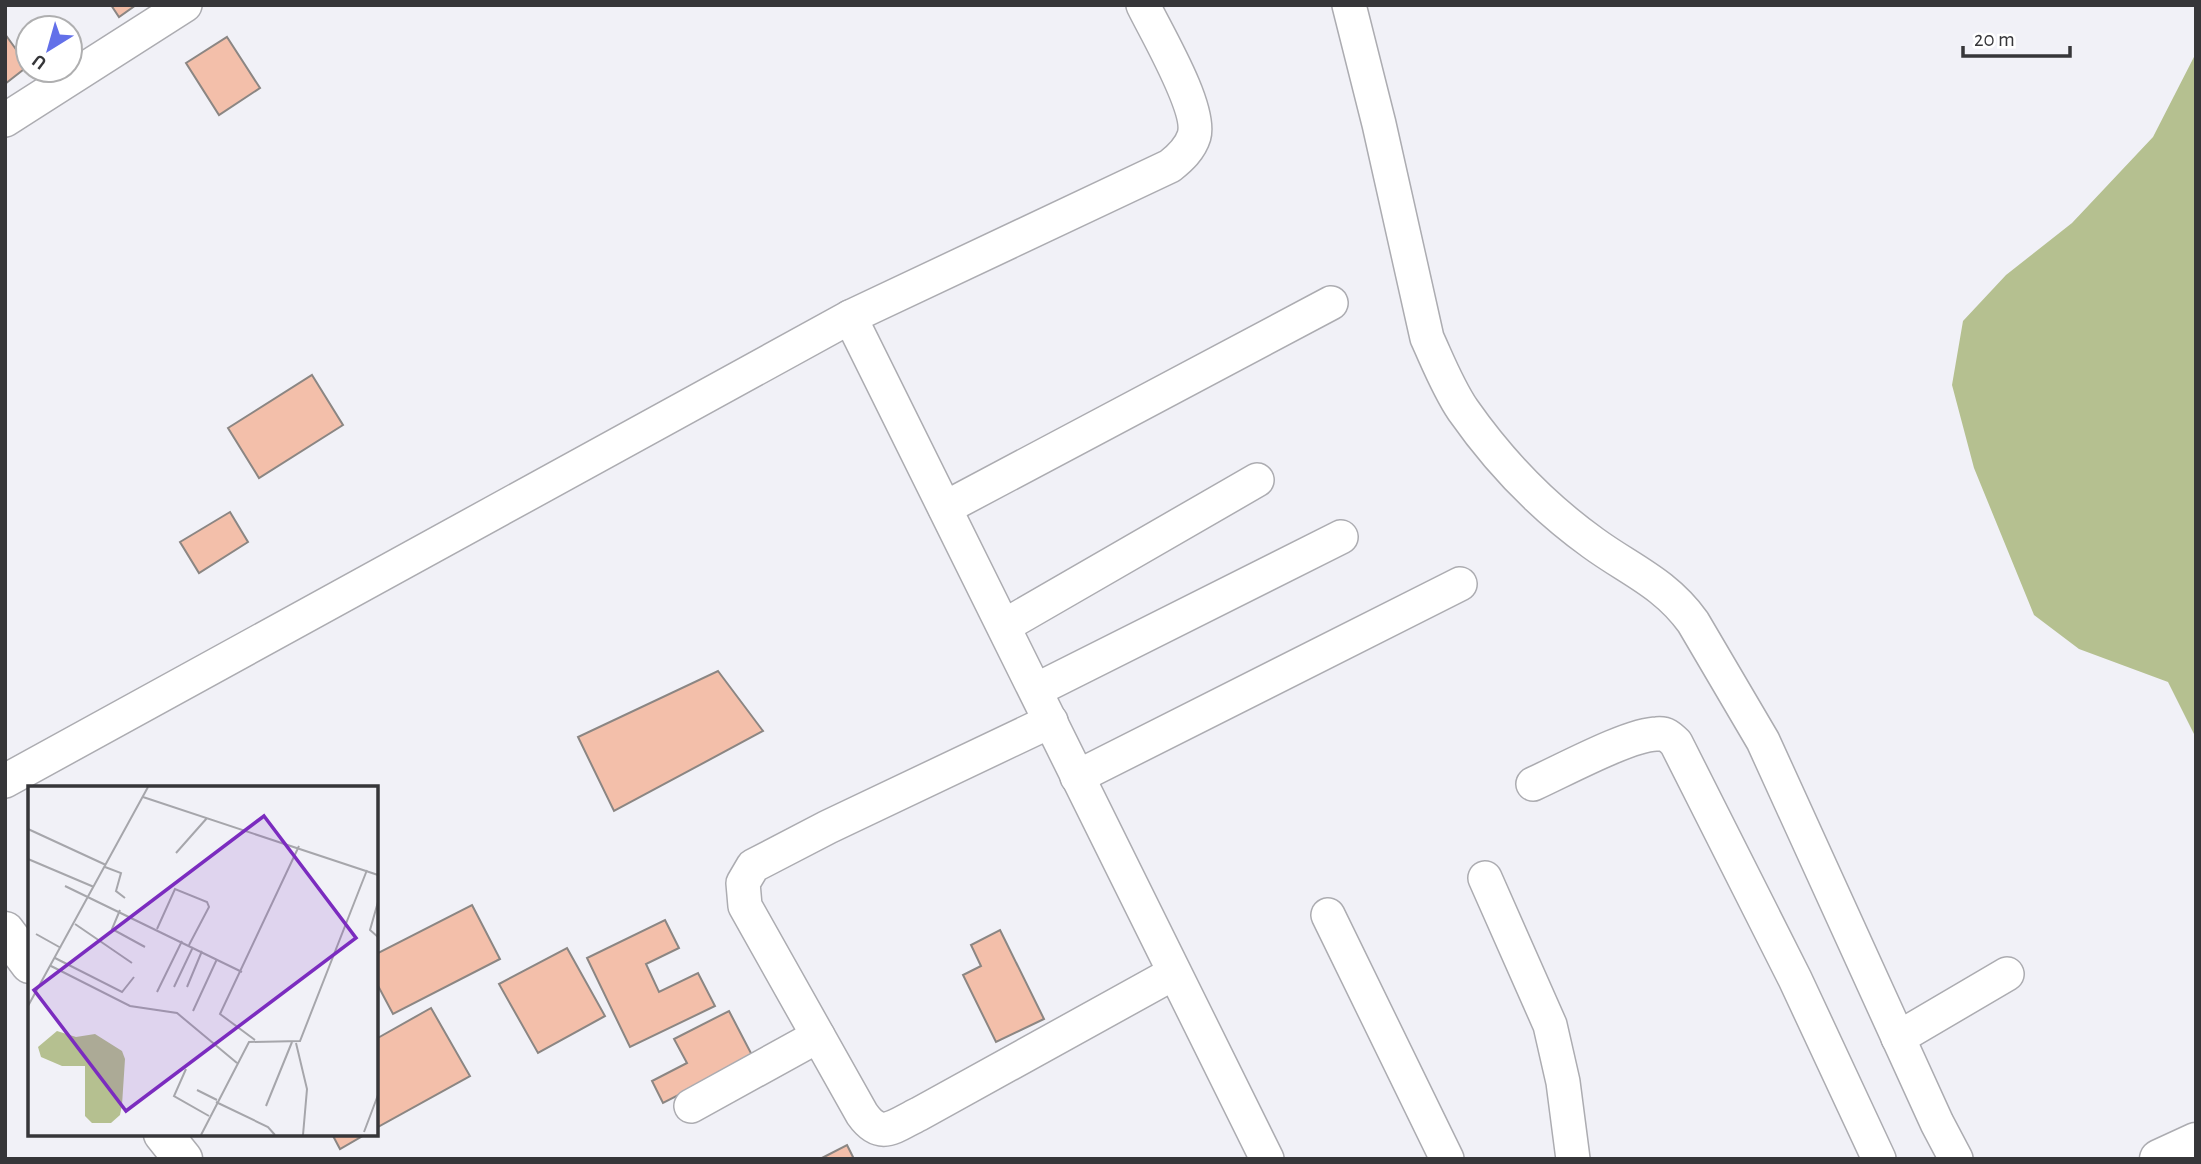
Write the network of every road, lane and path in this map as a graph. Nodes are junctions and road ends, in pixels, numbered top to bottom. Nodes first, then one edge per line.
1 (186, 5) edge
2 (1143, 5) edge
3 (1349, 5) edge
4 (5, 120) edge
5 (1332, 303) dead end
6 (850, 317) junction
7 (1258, 480) dead end
8 (945, 508) junction
9 (1341, 537) dead end
10 (1460, 584) dead end
11 (1004, 626) junction
12 (1036, 690) junction
13 (1051, 721) junction
14 (1077, 777) junction
15 (5, 781) edge
16 (1533, 784) dead end
17 (1485, 878) dead end
18 (1328, 915) dead end
19 (5, 931) edge
20 (28, 961) edge
21 (1174, 973) junction
22 (2007, 974) dead end
23 (818, 1036) junction
24 (1898, 1038) junction
25 (691, 1106) dead end
26 (165, 1136) edge
27 (2196, 1142) edge
28 (183, 1159) edge
29 (1267, 1159) edge
30 (1447, 1159) edge
31 (1573, 1159) edge
32 (1879, 1159) edge
33 (1956, 1159) edge
34 (2159, 1159) edge

1 - 4 street
2 - 6 street
3 - 24 street
5 - 8 street
6 - 8 street
6 - 15 street
7 - 11 street
8 - 11 street
9 - 12 street
10 - 14 street
11 - 12 street
12 - 13 street
13 - 14 street
13 - 23 street
14 - 21 street
16 - 32 street
17 - 31 street
18 - 30 street
19 - 20 main road
21 - 23 street
21 - 29 street
22 - 24 street
23 - 25 street
24 - 33 street
26 - 28 main road
27 - 34 main road

